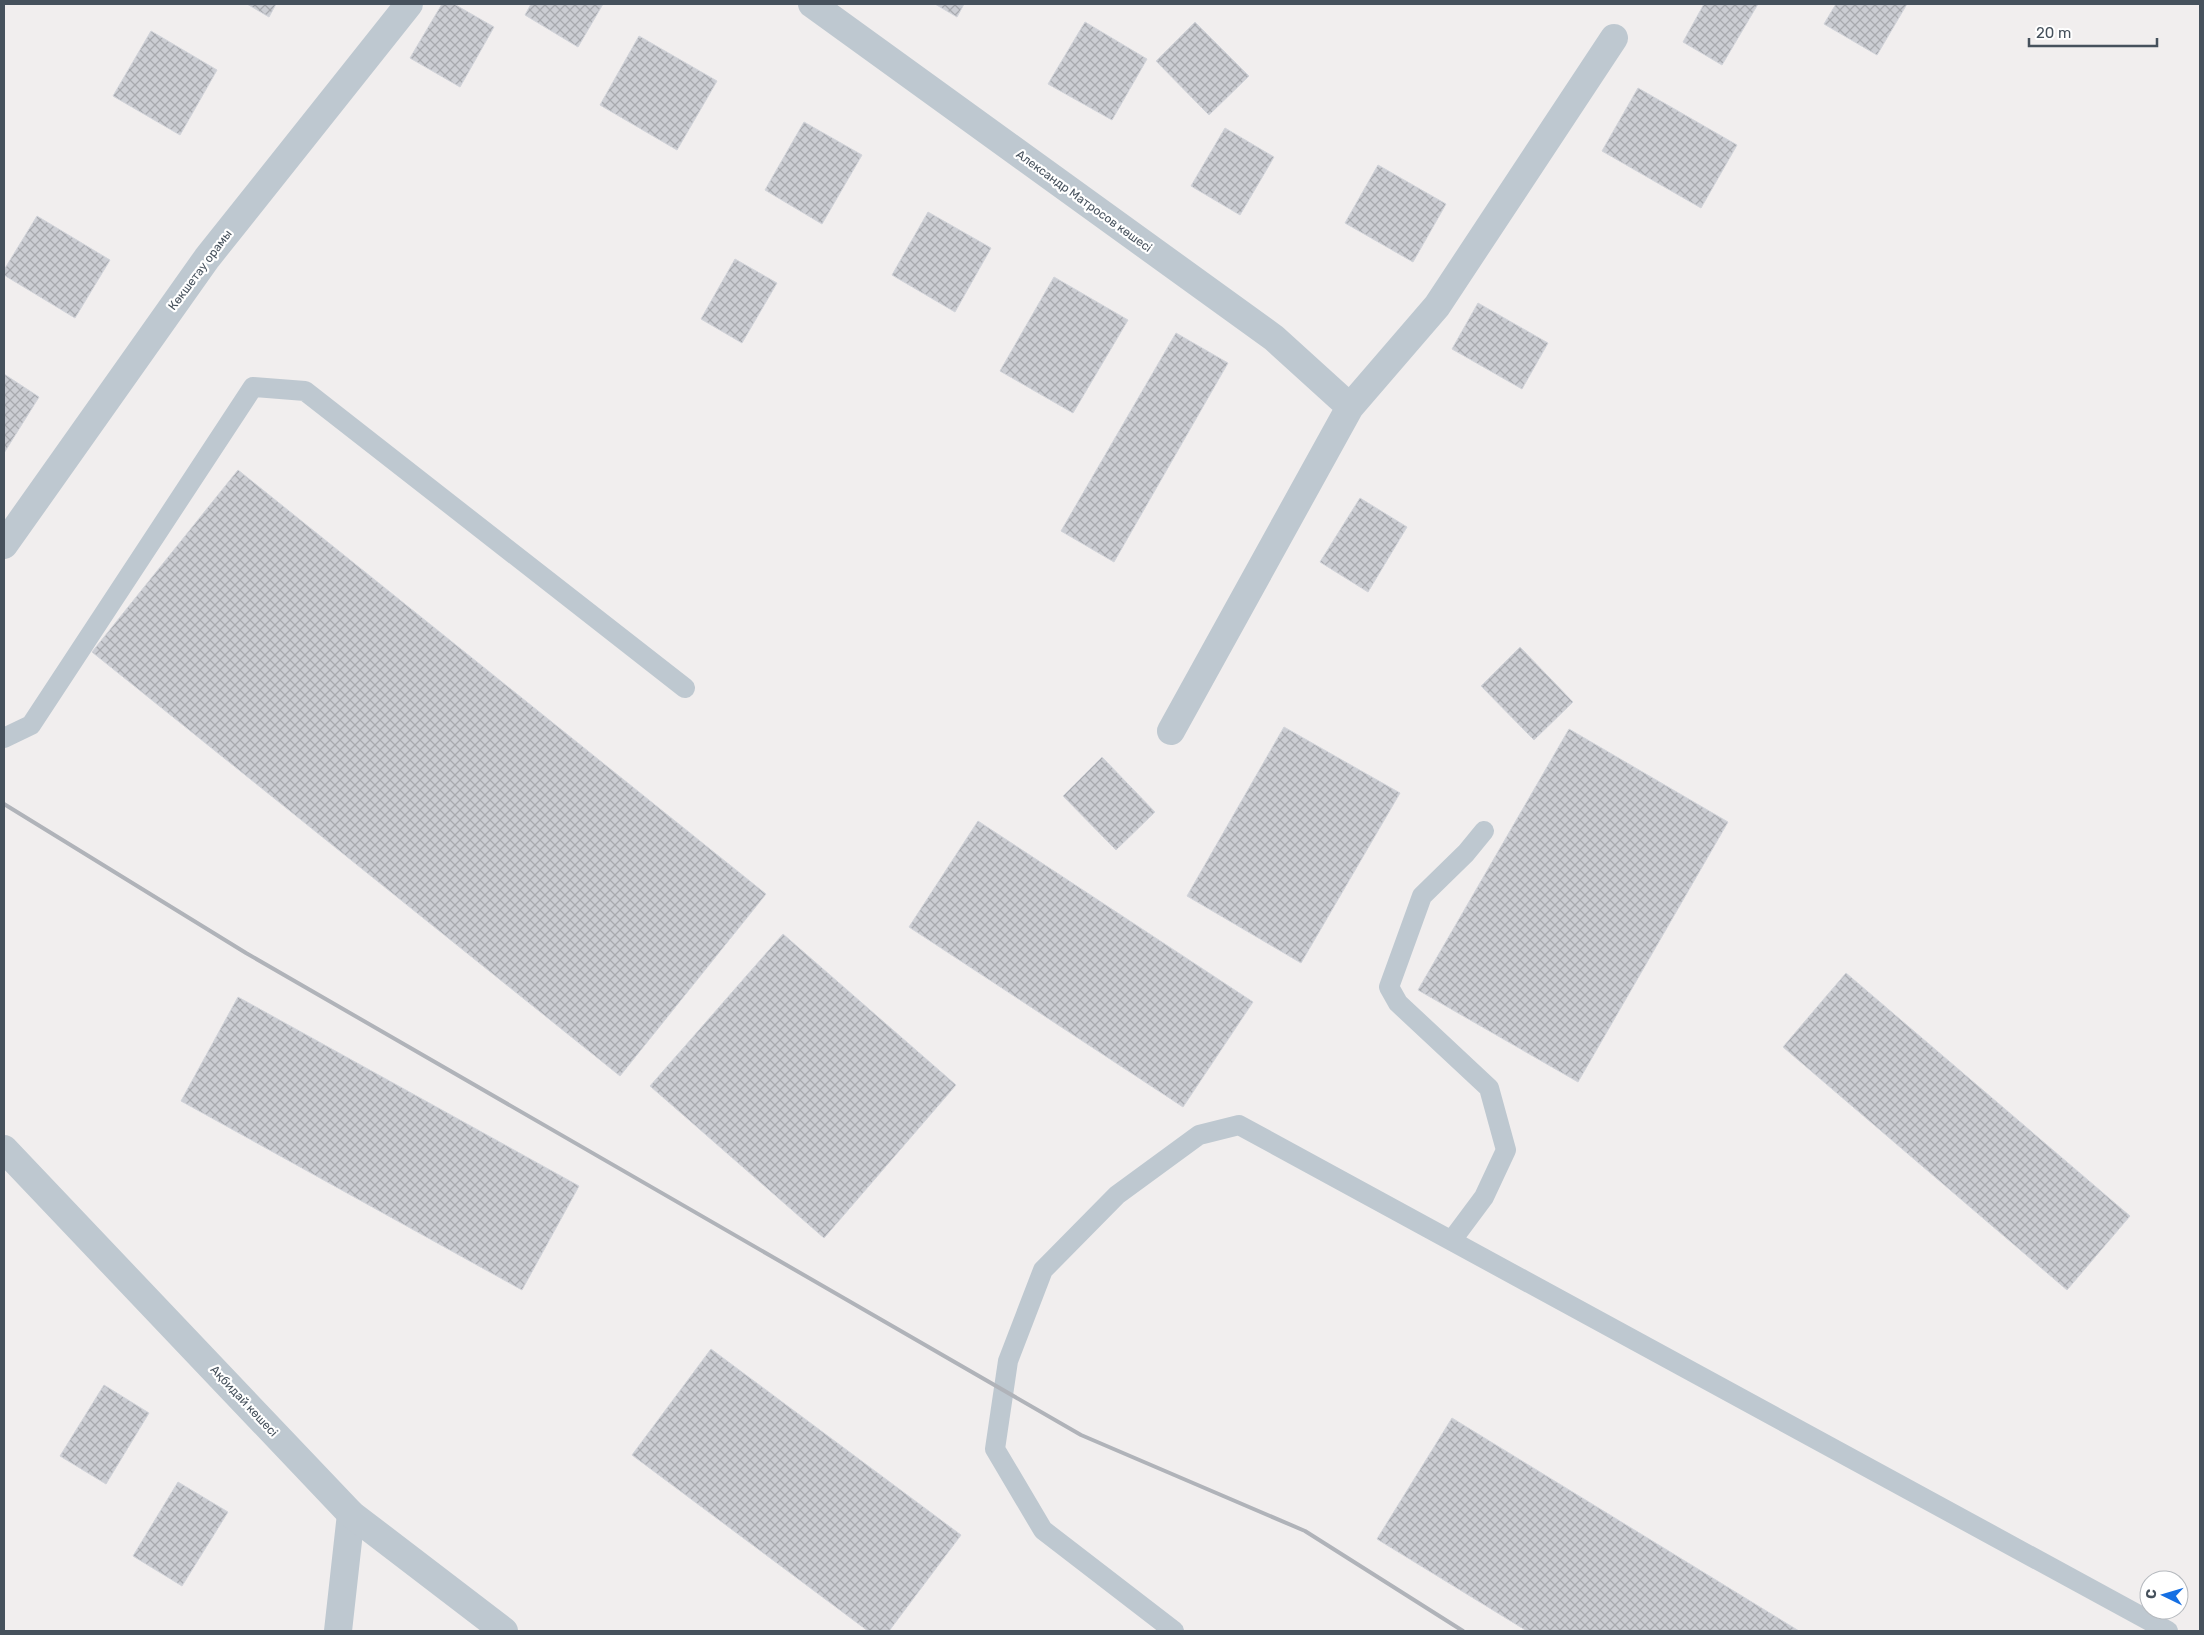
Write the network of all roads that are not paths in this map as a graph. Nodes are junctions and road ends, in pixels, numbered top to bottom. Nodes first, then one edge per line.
1 (409, 4) edge
2 (812, 4) edge
3 (1614, 38) dead end
4 (1350, 407) junction
5 (4, 545) edge
6 (685, 688) dead end
7 (1171, 731) dead end
8 (4, 738) edge
9 (1484, 831) dead end
10 (4, 1149) edge
11 (1452, 1240) junction
12 (351, 1514) junction
13 (338, 1631) edge
14 (504, 1631) edge
15 (1174, 1631) edge
16 (2168, 1631) edge

1 - 5 street, Көкшетау орамы
2 - 4 street, Александр Матросов көшесі
3 - 4 street
4 - 7 street
6 - 8 lane
9 - 11 lane
10 - 12 street, Ақбидай көшесі
11 - 15 lane
11 - 16 lane
12 - 13 street
12 - 14 street, Ақбидай көшесі

